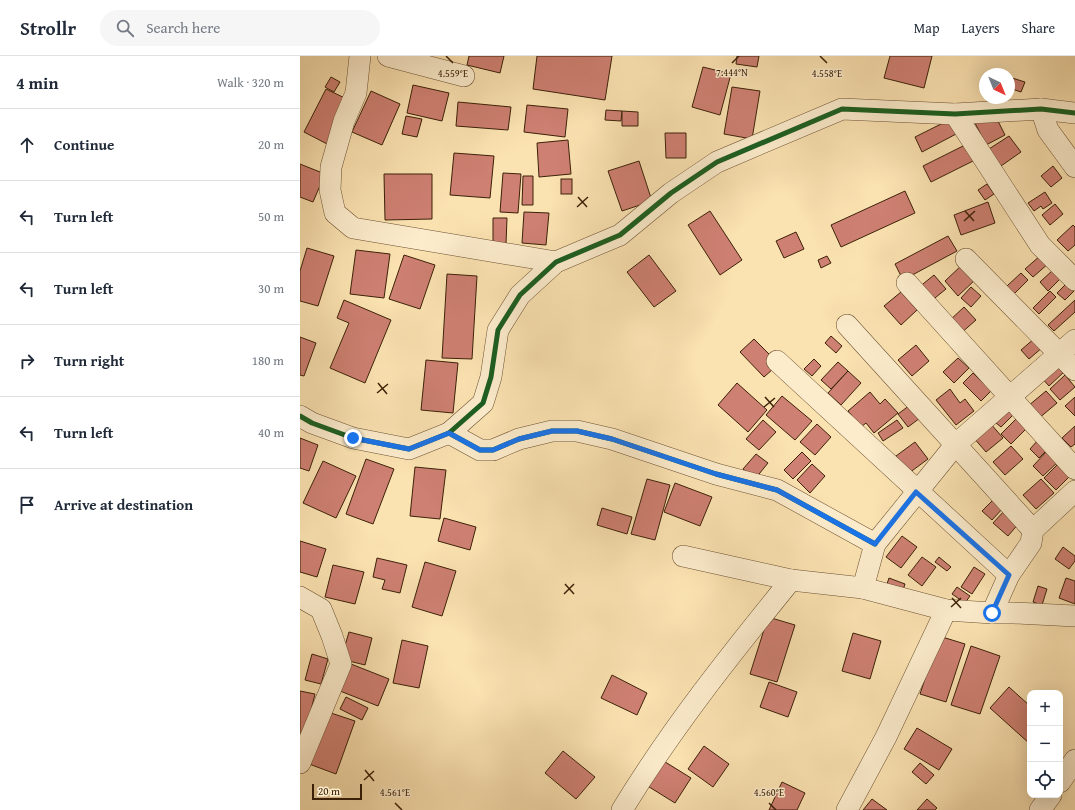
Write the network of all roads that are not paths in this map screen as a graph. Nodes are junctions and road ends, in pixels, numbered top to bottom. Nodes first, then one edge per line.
1 (360, 56) edge
2 (388, 56) edge
3 (464, 76) dead end
4 (1041, 109) junction
5 (1075, 113) edge
6 (955, 114) junction
7 (1075, 167) edge
8 (966, 259) dead end
9 (556, 262) junction
10 (1075, 280) edge
11 (906, 283) dead end
12 (847, 325) dead end
13 (1075, 340) edge
14 (1058, 354) junction
15 (777, 361) dead end
16 (1075, 370) edge
17 (1011, 397) junction
18 (300, 416) edge
19 (449, 433) junction
20 (956, 444) junction
21 (1075, 469) edge
22 (916, 492) junction
23 (1075, 492) edge
24 (1033, 530) junction
25 (875, 544) junction
26 (683, 556) dead end
27 (1009, 575) junction
28 (791, 580) junction
29 (863, 588) junction
30 (300, 598) edge
31 (946, 610) junction
32 (992, 613) junction
33 (1075, 616) edge
34 (1075, 760) edge
35 (300, 763) edge
36 (1063, 778) edge
37 (1049, 798) edge
38 (622, 810) edge
39 (847, 810) edge
40 (1040, 810) edge

1 - 9 street
2 - 3 street
4 - 5 street
4 - 6 street
4 - 7 street
6 - 9 street
6 - 10 street
8 - 14 street
9 - 19 street
11 - 17 street
12 - 20 street
13 - 14 street
14 - 16 street
14 - 17 street
15 - 22 street
17 - 20 street
17 - 21 street
18 - 19 street
19 - 25 street
20 - 22 street
20 - 24 street
22 - 25 street
22 - 27 street
23 - 24 street
24 - 27 street
25 - 29 street
26 - 28 street
27 - 32 street
28 - 29 street
28 - 38 street
29 - 31 street
30 - 35 street
31 - 32 street
31 - 39 street
32 - 33 street
34 - 36 street
37 - 40 street

